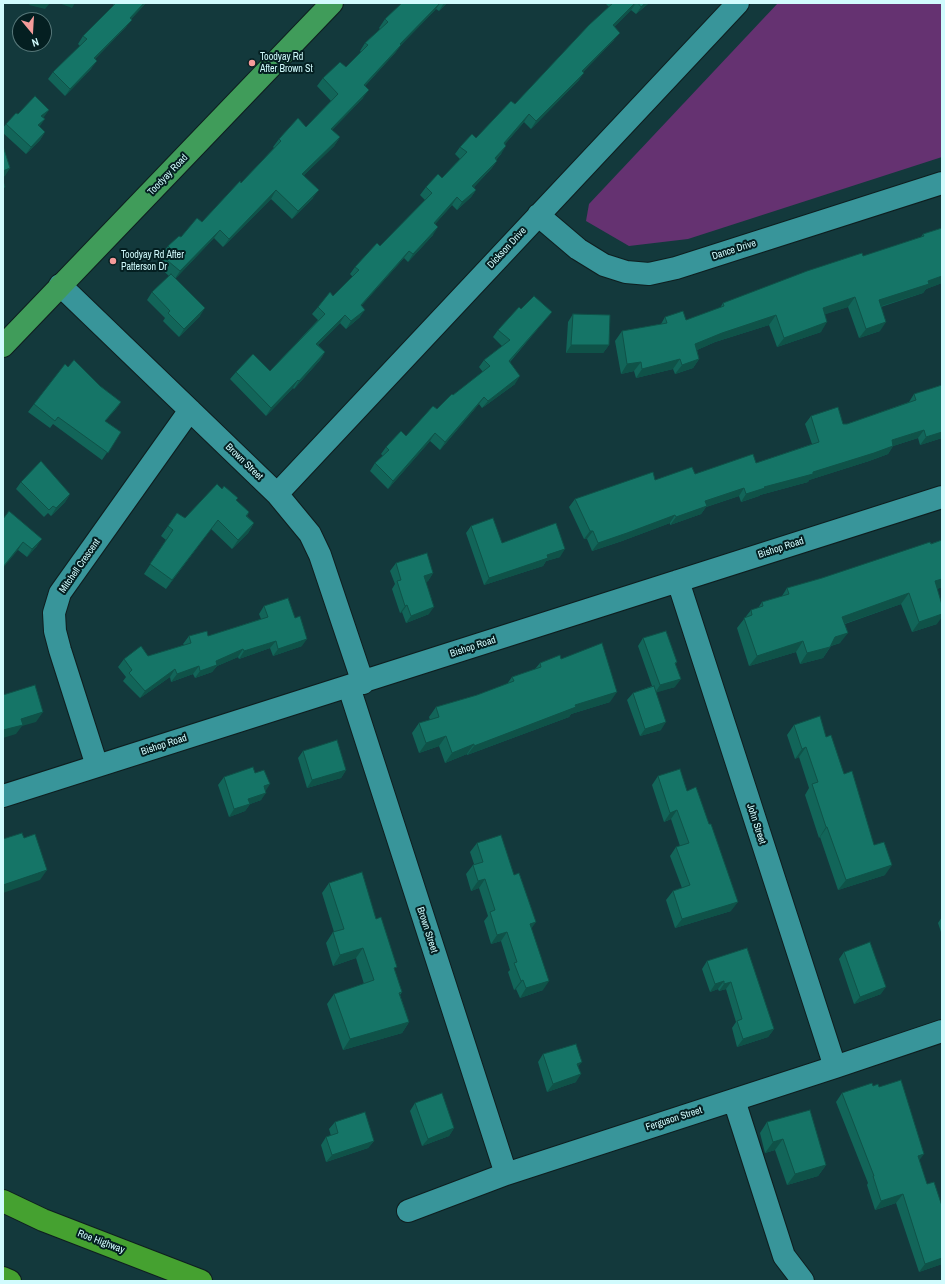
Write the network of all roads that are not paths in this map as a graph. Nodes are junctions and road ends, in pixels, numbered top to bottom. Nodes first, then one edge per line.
1 (332, 3) edge
2 (738, 3) edge
3 (942, 183) edge
4 (538, 216) junction
5 (60, 285) junction
6 (3, 346) edge
7 (190, 410) junction
8 (277, 494) junction
9 (942, 497) edge
10 (678, 582) junction
11 (356, 685) junction
12 (97, 766) junction
13 (3, 796) edge
14 (942, 1031) edge
15 (835, 1067) junction
16 (734, 1100) junction
17 (506, 1174) junction
18 (3, 1201) edge
19 (408, 1211) dead end
20 (3, 1278) edge
21 (10, 1281) edge
22 (201, 1281) edge
23 (803, 1281) edge

1 - 5 main road, Toodyay Road
2 - 4 street, Dickson Drive
3 - 4 street, Dance Drive
4 - 8 street, Dickson Drive
5 - 6 main road, Toodyay Road
5 - 7 street, Brown Street
7 - 8 street, Brown Street
7 - 12 street, Mitchell Crescent
8 - 11 street, Brown Street
9 - 10 street, Bishop Road
10 - 11 street, Bishop Road
10 - 15 street, John Street
11 - 12 street, Bishop Road
11 - 17 street, Brown Street
12 - 13 street, Bishop Road
14 - 15 street, Ferguson Street
15 - 16 street, Ferguson Street
16 - 17 street, Ferguson Street
16 - 23 street
17 - 19 street, Ferguson Street
18 - 22 highway, Roe Highway
20 - 21 highway

